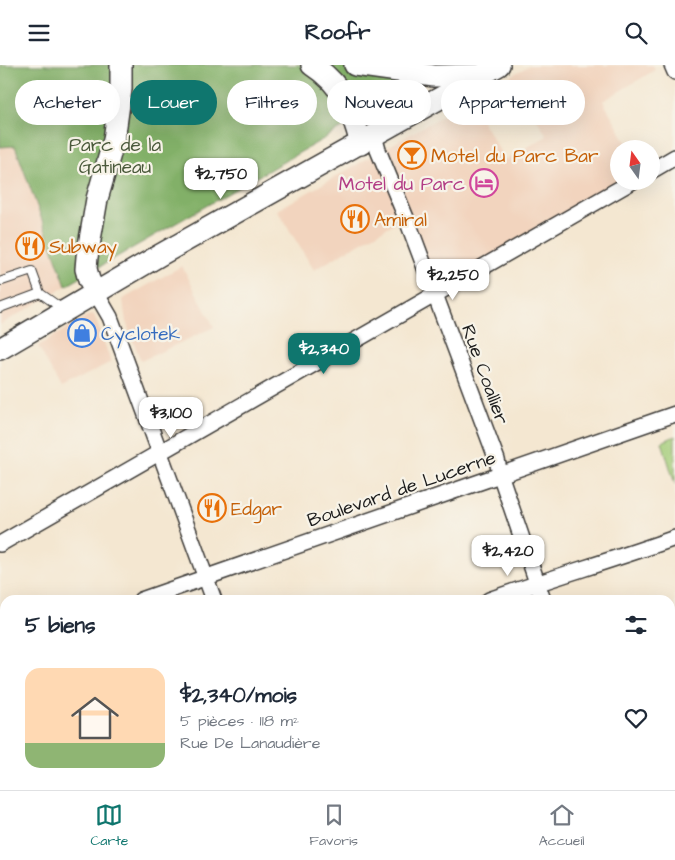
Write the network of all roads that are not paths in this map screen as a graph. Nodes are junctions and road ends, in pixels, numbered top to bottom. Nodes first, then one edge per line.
1 (121, 65) edge
2 (312, 65) edge
3 (355, 65) edge
4 (672, 65) edge
5 (490, 70) edge
6 (675, 72) edge
7 (367, 140) junction
8 (675, 157) edge
9 (660, 166) edge
10 (617, 190) edge
11 (2, 281) dead end
12 (40, 293) junction
13 (96, 293) junction
14 (435, 295) junction
15 (0, 308) edge
16 (65, 311) junction
17 (0, 349) edge
18 (675, 414) edge
19 (160, 452) junction
20 (500, 475) junction
21 (675, 538) edge
22 (0, 544) edge
23 (206, 577) junction
24 (537, 583) junction
25 (155, 595) edge
26 (212, 595) edge
27 (503, 595) edge
28 (541, 595) edge

1 - 13 main road
2 - 7 main road
3 - 5 main road
4 - 6 street
5 - 7 main road
7 - 13 main road
7 - 14 street, Rue Coallier
8 - 9 street
10 - 14 street
11 - 12 lane
12 - 15 lane
12 - 16 lane
13 - 16 main road
13 - 19 street
14 - 19 street
14 - 20 street, Rue Coallier
16 - 17 main road
18 - 20 street, Boulevard de Lucerne
19 - 22 street
19 - 23 street
20 - 23 street, Boulevard de Lucerne
20 - 24 street, Rue Coallier
21 - 24 street
23 - 25 street, Boulevard de Lucerne
23 - 26 street
24 - 27 street
24 - 28 street, Rue Coallier

